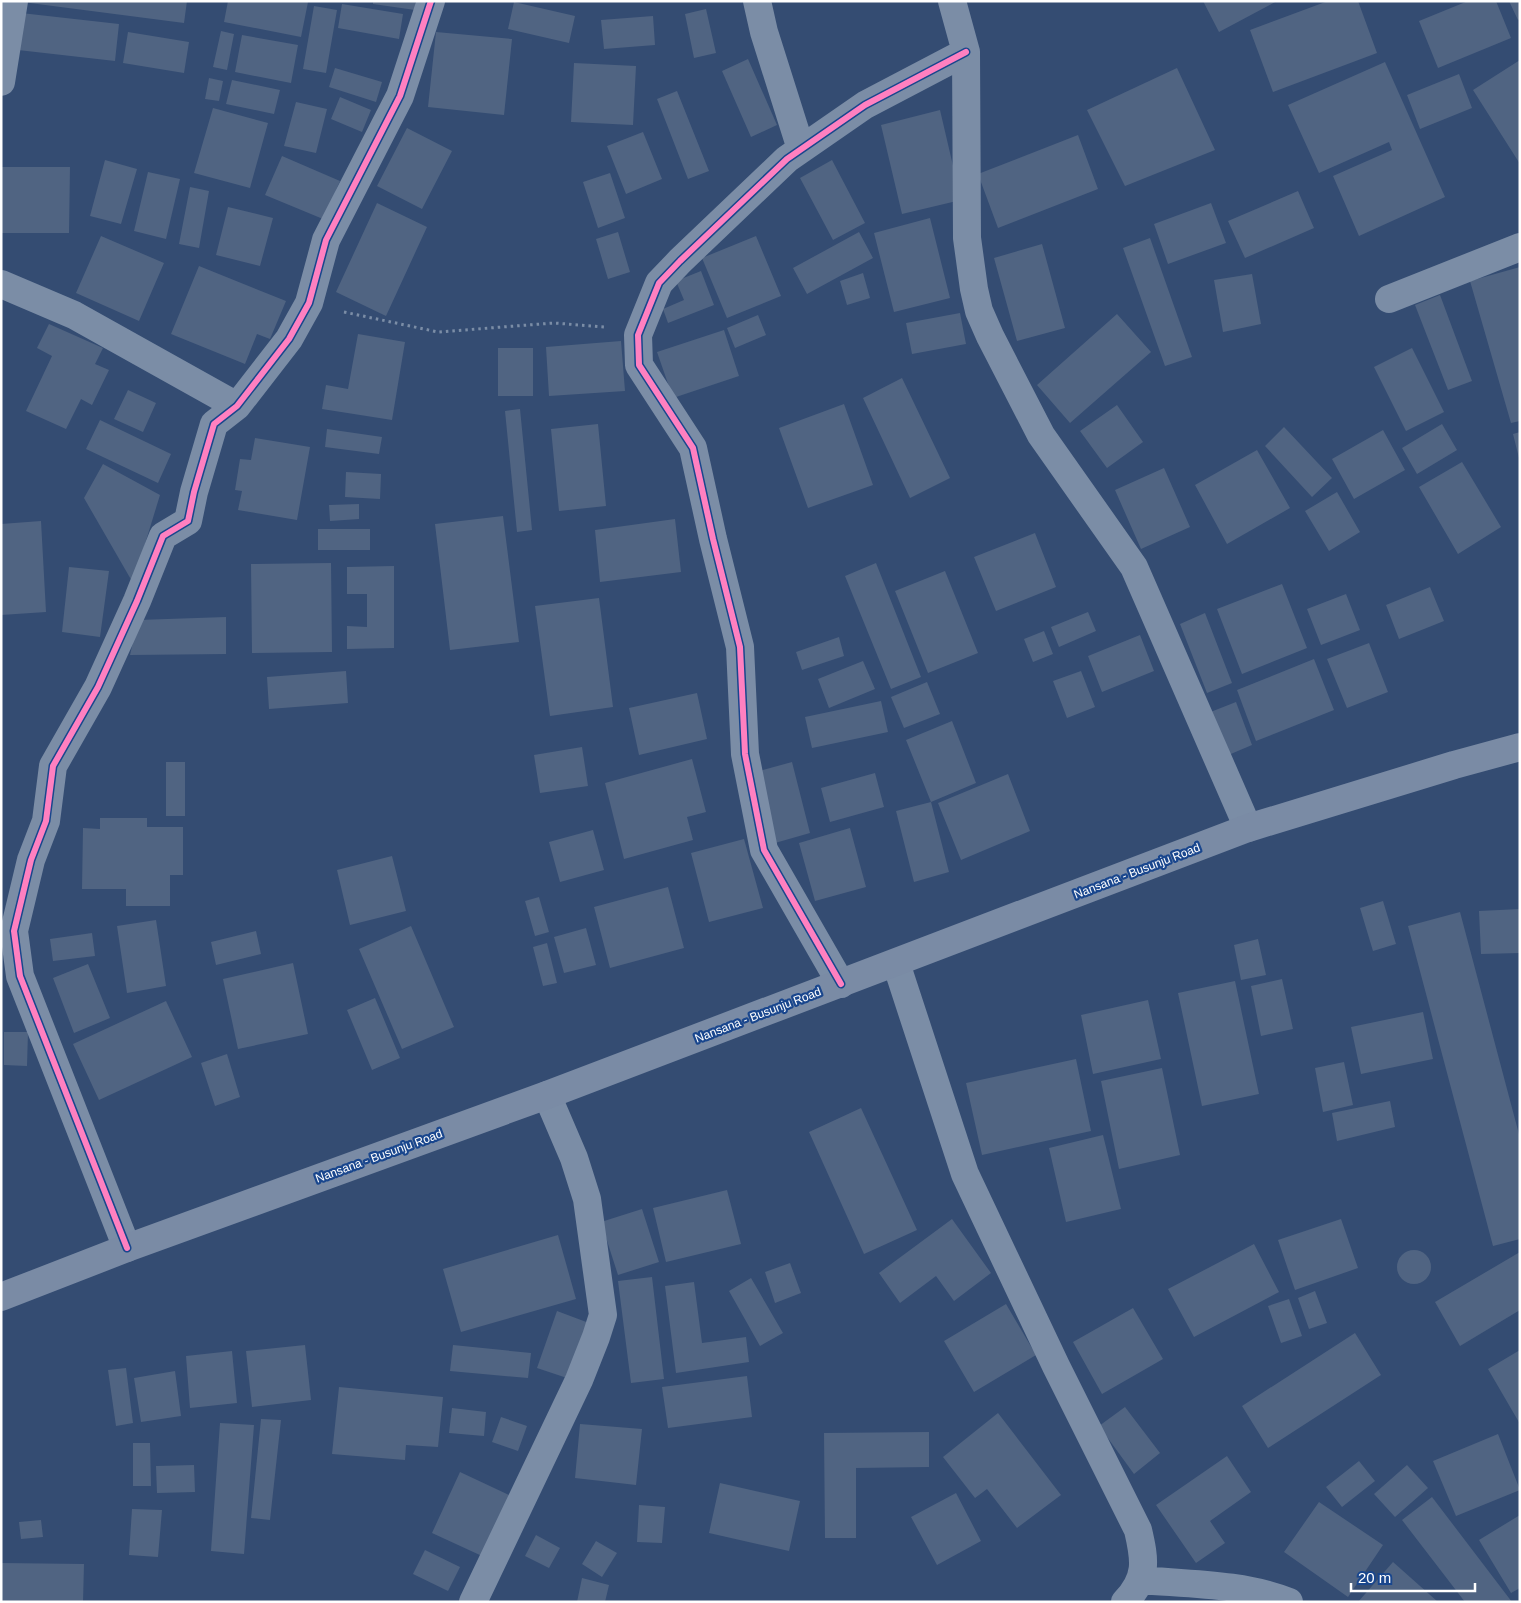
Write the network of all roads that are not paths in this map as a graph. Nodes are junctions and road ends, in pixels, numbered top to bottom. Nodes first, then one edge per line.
1 (14, 1) edge
2 (431, 1) edge
3 (757, 1) edge
4 (952, 1) edge
5 (966, 52) junction
6 (1, 82) edge
7 (802, 149) junction
8 (1520, 247) edge
9 (1, 284) edge
10 (1389, 299) dead end
11 (237, 406) junction
12 (1520, 747) edge
13 (1248, 828) junction
14 (896, 963) junction
15 (841, 984) junction
16 (547, 1095) junction
17 (128, 1248) junction
18 (1, 1297) edge
19 (1141, 1580) junction
20 (473, 1602) edge
21 (1124, 1602) edge
22 (1289, 1602) edge

1 - 6 street
2 - 11 street
3 - 7 street
4 - 5 street
5 - 7 street
5 - 13 street
7 - 15 street
8 - 10 street
9 - 11 street
11 - 17 street
12 - 13 main road, Nansana - Busunju Road
13 - 14 main road, Nansana - Busunju Road
14 - 15 main road, Nansana - Busunju Road
14 - 19 street
15 - 16 main road, Nansana - Busunju Road
16 - 17 main road, Nansana - Busunju Road
16 - 20 street
17 - 18 main road, Nansana - Busunju Road
19 - 21 street
19 - 22 street

